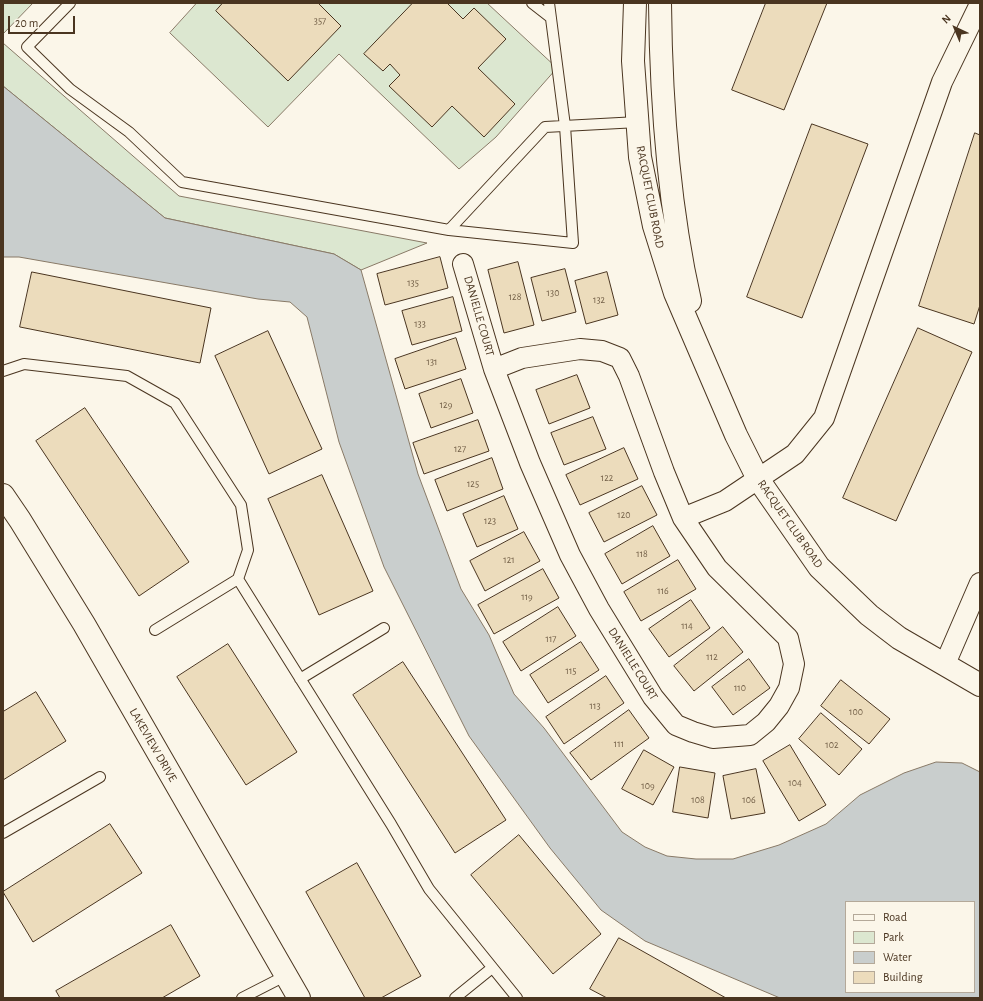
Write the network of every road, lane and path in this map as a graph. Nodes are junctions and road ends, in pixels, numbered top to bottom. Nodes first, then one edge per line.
1 (70, 3) edge
2 (532, 3) edge
3 (548, 3) edge
4 (635, 3) edge
5 (660, 3) edge
6 (980, 4) edge
7 (550, 17) junction
8 (638, 122) junction
9 (565, 126) junction
10 (449, 230) junction
11 (464, 264) dead end
12 (702, 359) junction
13 (494, 369) junction
14 (3, 371) edge
15 (758, 479) junction
16 (3, 495) edge
17 (683, 518) junction
18 (238, 579) junction
19 (980, 583) edge
20 (384, 628) dead end
21 (155, 630) dead end
22 (945, 664) junction
23 (980, 675) edge
24 (300, 679) junction
25 (980, 684) edge
26 (100, 777) dead end
27 (3, 833) edge
28 (492, 968) junction
29 (285, 976) junction
30 (242, 998) edge
31 (299, 998) edge
32 (455, 998) edge
33 (516, 998) edge

1 - 10 lane
2 - 7 lane
3 - 7 lane
4 - 8 street, RACQUET CLUB ROAD
5 - 12 street, RACQUET CLUB ROAD
6 - 15 street
7 - 9 lane
8 - 9 lane
8 - 12 street, RACQUET CLUB ROAD
9 - 10 lane
9 - 10 lane
11 - 13 street, DANIELLE COURT
12 - 15 street, RACQUET CLUB ROAD
13 - 17 street, DANIELLE COURT
13 - 17 street, DANIELLE COURT
14 - 18 lane
15 - 17 street
15 - 22 street, RACQUET CLUB ROAD
16 - 29 street, LAKEVIEW DRIVE
18 - 21 lane
18 - 24 lane
19 - 22 street
20 - 24 lane
22 - 23 street, RACQUET CLUB ROAD
22 - 25 street, RACQUET CLUB ROAD
24 - 28 lane
26 - 27 lane
28 - 32 lane
28 - 33 lane
29 - 30 lane
29 - 31 street, LAKEVIEW DRIVE

